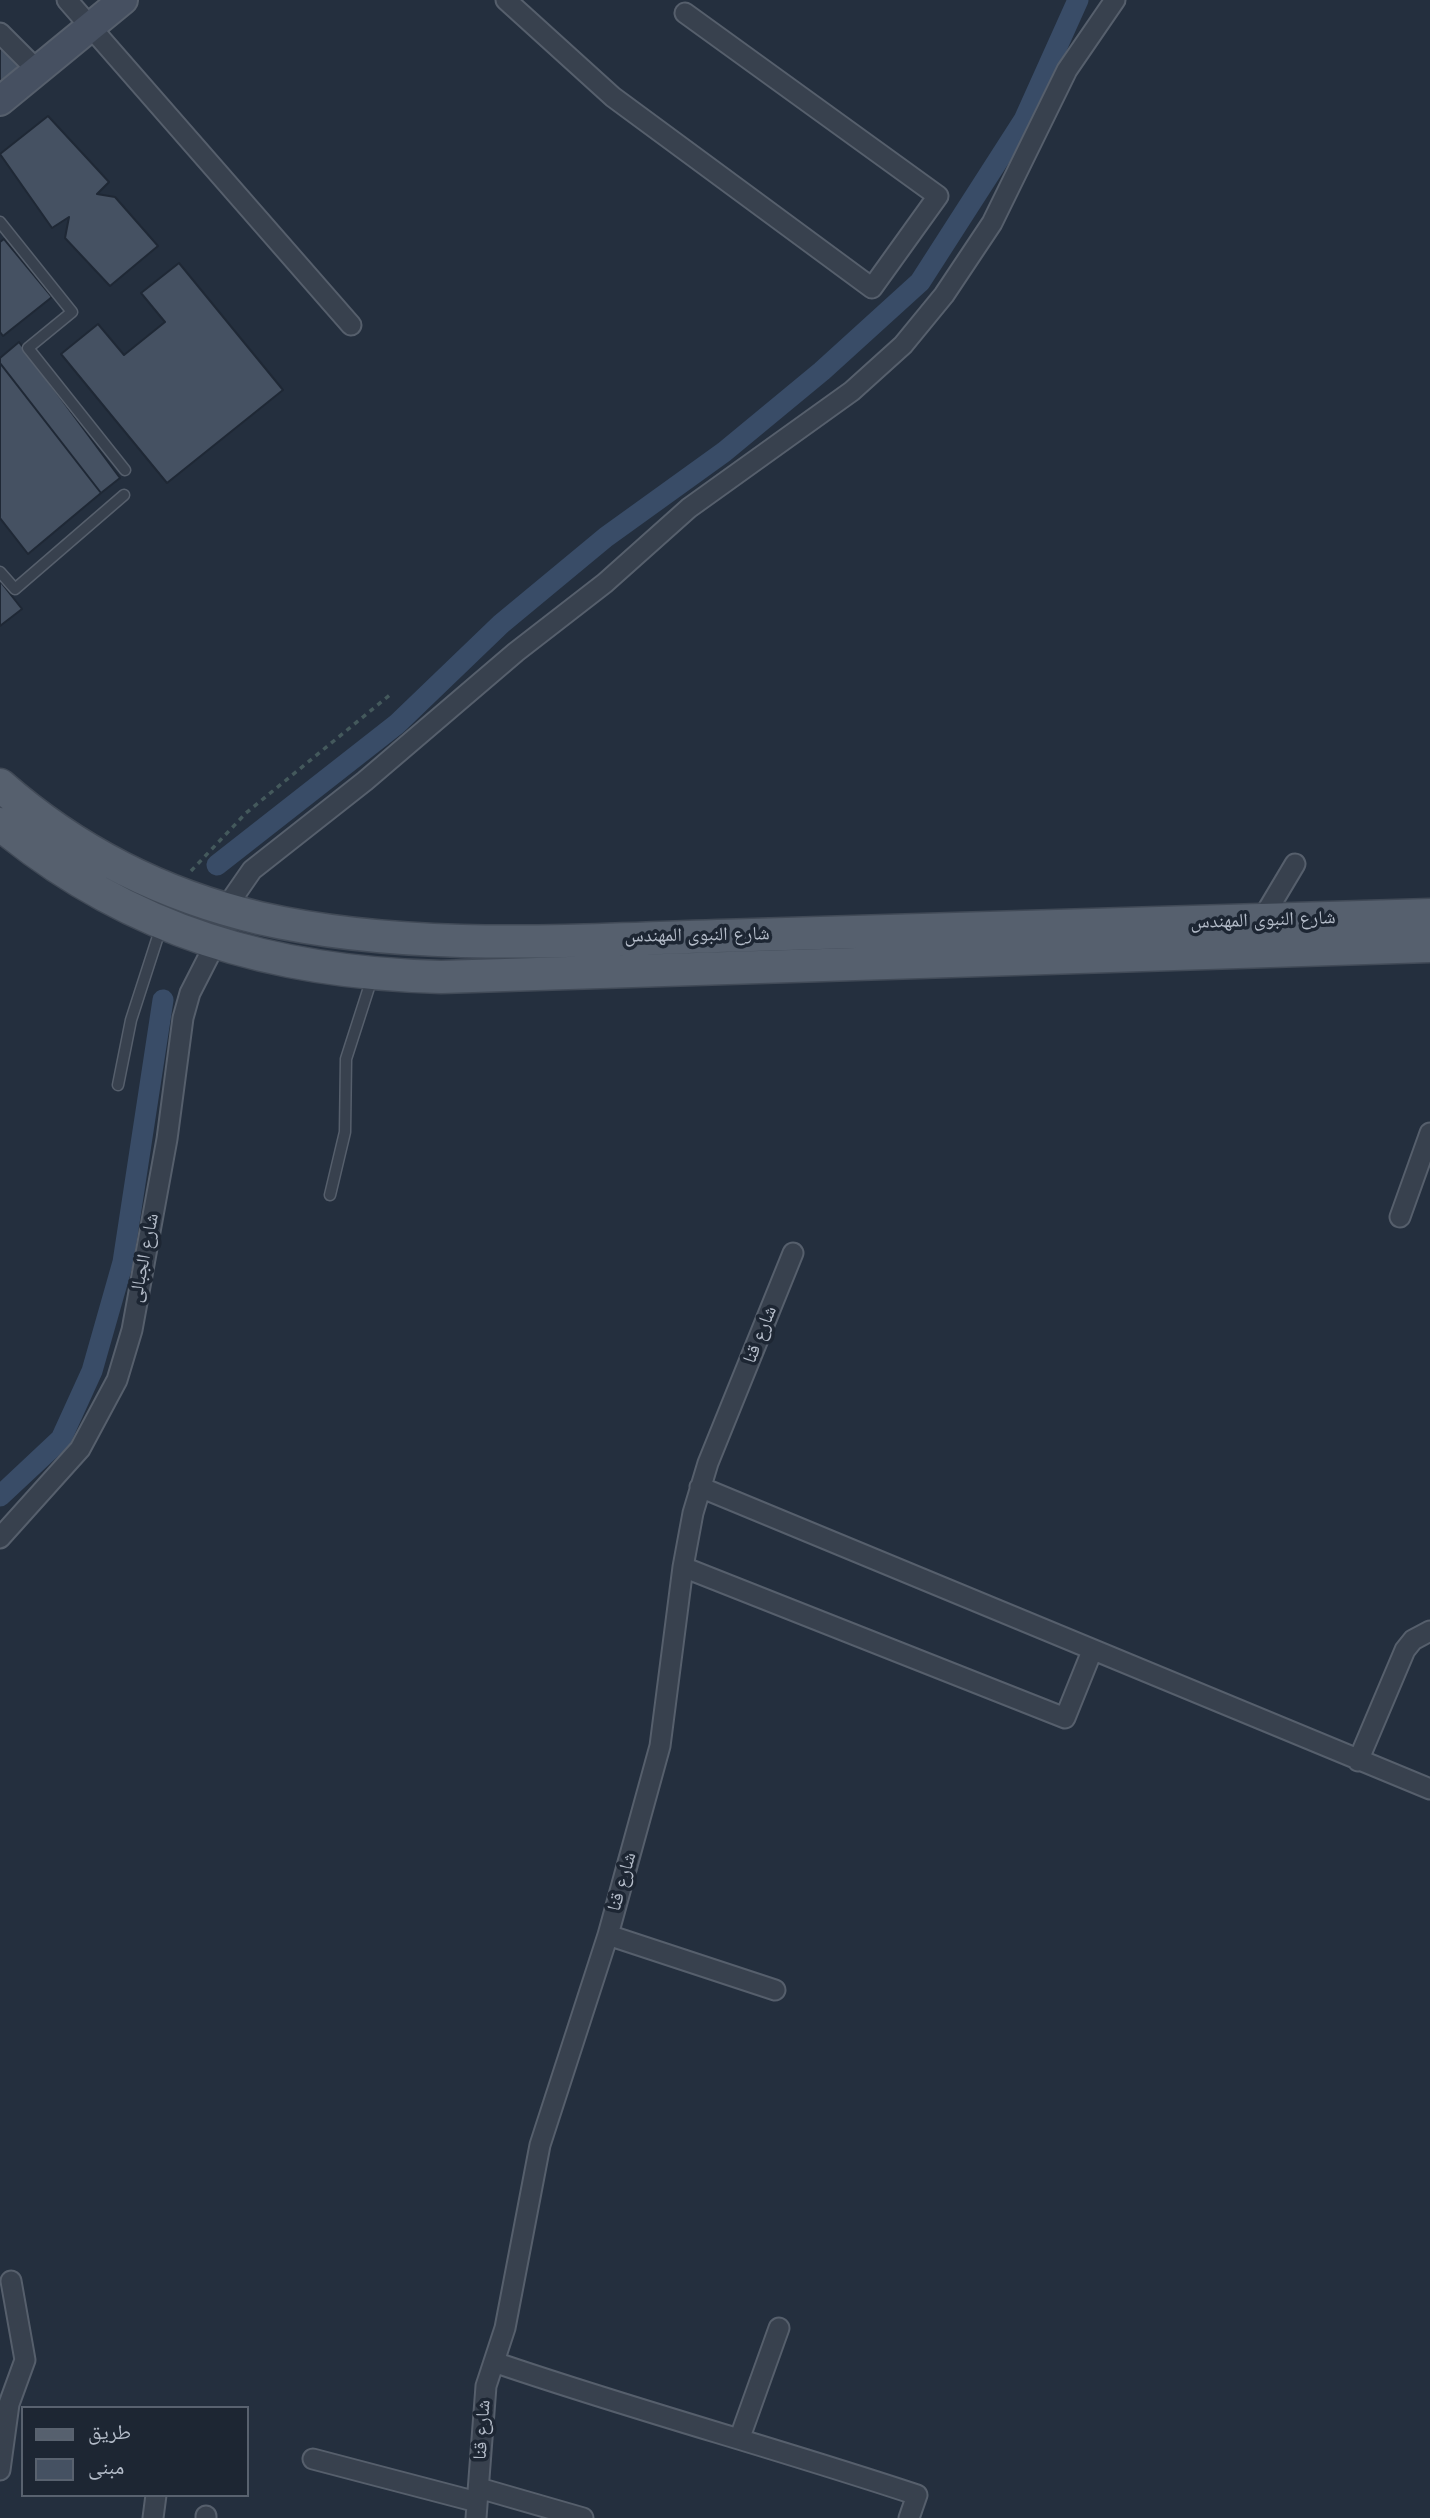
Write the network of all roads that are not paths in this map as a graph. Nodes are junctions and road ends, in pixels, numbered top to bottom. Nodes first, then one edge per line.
1 (67, 0) edge
2 (123, 0) edge
3 (506, 0) edge
4 (1115, 0) edge
5 (685, 13) dead end
6 (91, 26) junction
7 (0, 33) edge
8 (37, 70) junction
9 (0, 101) edge
10 (0, 222) edge
11 (351, 326) dead end
12 (125, 470) dead end
13 (124, 495) dead end
14 (0, 572) edge
15 (0, 785) edge
16 (0, 824) edge
17 (1295, 864) dead end
18 (225, 909) junction
19 (1430, 915) edge
20 (1261, 921) junction
21 (162, 924) junction
22 (712, 936) junction
23 (656, 937) junction
24 (215, 944) junction
25 (1430, 946) edge
26 (714, 969) junction
27 (658, 971) junction
28 (373, 976) junction
29 (118, 1085) dead end
30 (1430, 1133) edge
31 (330, 1195) dead end
32 (1400, 1217) dead end
33 (793, 1253) dead end
34 (701, 1487) junction
35 (0, 1538) edge
36 (683, 1567) junction
37 (1430, 1632) edge
38 (1092, 1651) junction
39 (1358, 1761) junction
40 (1430, 1789) edge
41 (608, 1935) junction
42 (775, 1990) dead end
43 (11, 2281) dead end
44 (779, 2328) dead end
45 (494, 2362) junction
46 (14, 2431) edge
47 (740, 2437) junction
48 (313, 2459) dead end
49 (1, 2460) edge
50 (156, 2497) edge
51 (477, 2503) edge
52 (153, 2518) edge
53 (583, 2518) edge
54 (909, 2518) edge

1 - 6 street
2 - 6 main road
3 - 5 street
4 - 18 street
6 - 8 main road
6 - 11 street
7 - 8 street
8 - 9 main road
10 - 12 lane
13 - 14 lane
15 - 18 main road, شارع النبوى المهندس
16 - 21 main road, شارع النبوى المهندس
17 - 20 street
18 - 23 main road, شارع النبوى المهندس
19 - 20 main road, شارع النبوى المهندس
20 - 22 main road, شارع النبوى المهندس
21 - 24 main road, شارع النبوى المهندس
21 - 29 lane
22 - 23 main road, شارع النبوى المهندس
22 - 26 main road
23 - 27 main road
24 - 28 main road, شارع النبوى المهندس
24 - 35 street, شارع الجبالى
25 - 26 main road, شارع النبوى المهندس
26 - 27 main road, شارع النبوى المهندس
27 - 28 main road, شارع النبوى المهندس
28 - 31 lane
30 - 32 street
33 - 34 street, شارع قنا
34 - 36 street, شارع قنا
34 - 38 street
36 - 38 street
36 - 41 street, شارع قنا
37 - 39 street
38 - 39 street
39 - 40 street
41 - 42 street
41 - 45 street, شارع قنا
43 - 46 street
44 - 47 street
45 - 47 street
45 - 51 street, شارع قنا
46 - 49 street
47 - 54 street
48 - 51 street
50 - 52 street
51 - 53 street

